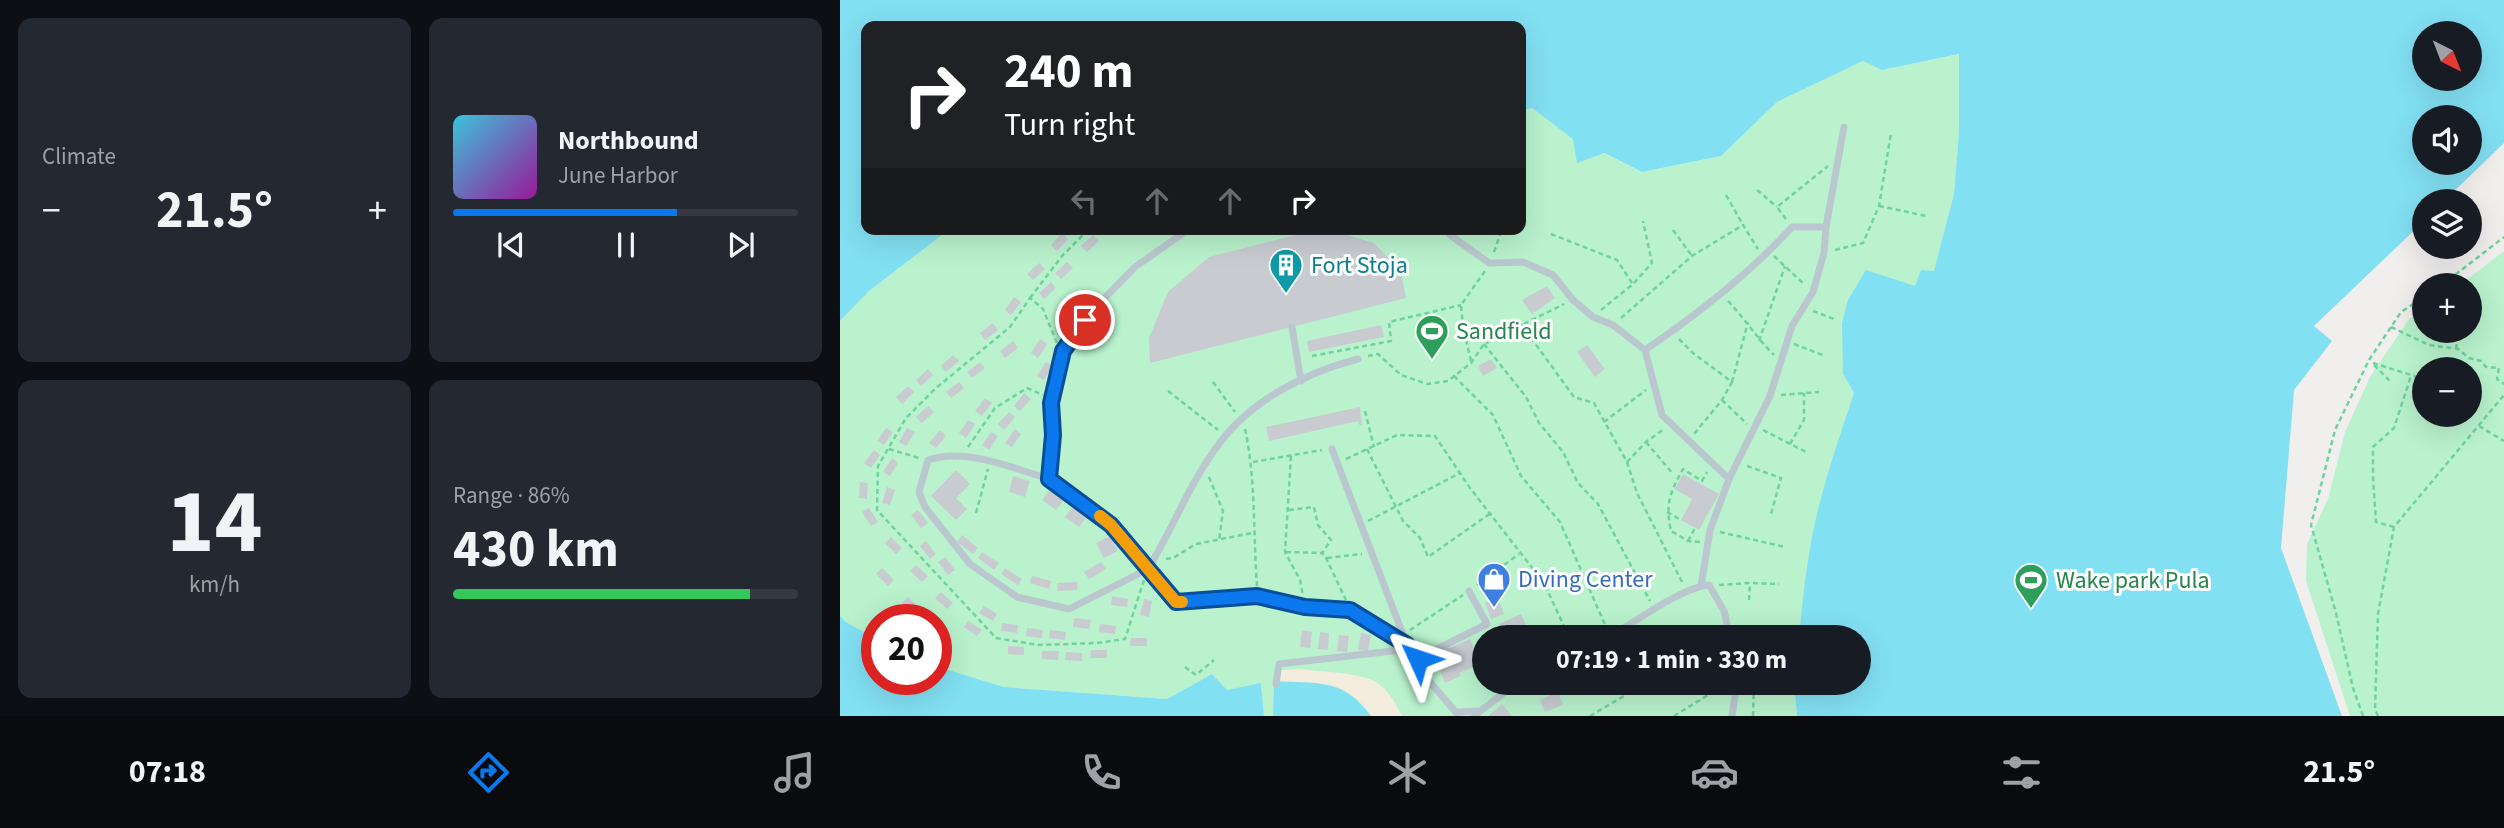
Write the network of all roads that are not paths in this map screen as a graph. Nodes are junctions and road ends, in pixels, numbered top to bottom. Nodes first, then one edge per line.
1 (1843, 127) dead end
2 (1826, 227) junction
3 (1180, 235) edge
4 (1450, 235) edge
5 (1292, 327) dead end
6 (1645, 350) junction
7 (1358, 359) road end
8 (1301, 381) junction
9 (1332, 449) road end
10 (1049, 479) junction
11 (1729, 479) junction
12 (1150, 565) junction
13 (1705, 585) junction
14 (1469, 591) dead end
15 (1630, 625) edge
16 (1727, 625) edge
17 (1409, 647) junction
18 (1418, 659) junction
19 (1276, 684) dead end
20 (1501, 695) edge
21 (1735, 695) edge
22 (1477, 713) edge
23 (1458, 714) edge
24 (1732, 716) edge

1 - 2 lane
2 - 6 lane
2 - 11 lane
3 - 10 lane
4 - 6 lane
5 - 8 lane
6 - 11 lane
7 - 8 lane
8 - 12 lane
9 - 17 lane
10 - 12 lane
10 - 12 lane
11 - 13 lane
12 - 17 lane
13 - 15 lane
13 - 16 lane
14 - 18 lane
17 - 18 lane
17 - 19 lane
18 - 23 lane
20 - 22 lane
21 - 24 lane
22 - 23 lane

